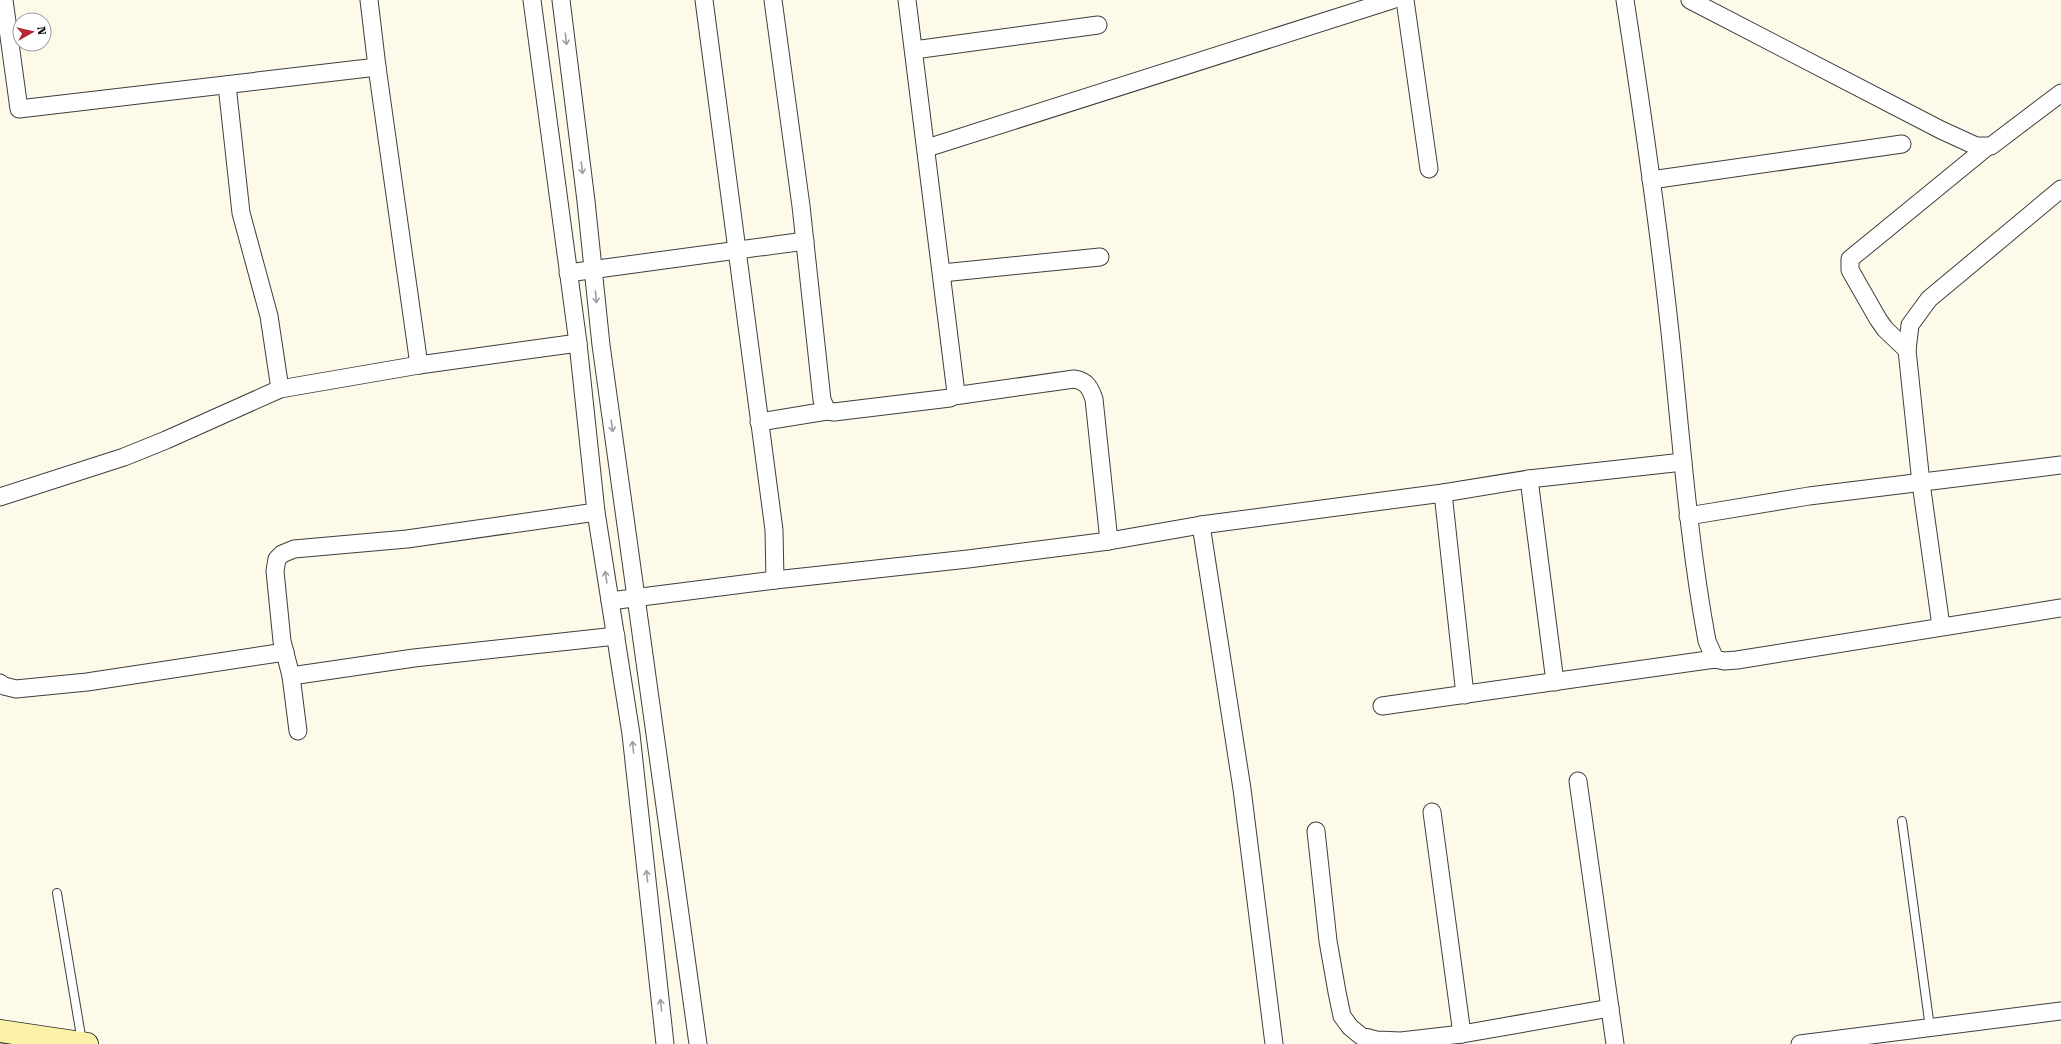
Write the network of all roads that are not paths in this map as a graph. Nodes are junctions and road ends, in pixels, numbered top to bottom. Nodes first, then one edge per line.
1 (4, 0) edge
2 (369, 0) edge
3 (532, 0) edge
4 (561, 0) edge
5 (704, 0) edge
6 (773, 0) edge
7 (907, 0) edge
8 (1392, 0) edge
9 (1405, 0) edge
10 (1625, 0) edge
11 (1690, 0) edge
12 (1098, 25) dead end
13 (914, 50) junction
14 (377, 67) junction
15 (227, 85) junction
16 (2061, 93) edge
17 (1902, 144) dead end
18 (1987, 147) junction
19 (927, 148) junction
20 (1429, 169) dead end
21 (1651, 180) junction
22 (2061, 189) edge
23 (804, 242) junction
24 (737, 251) junction
25 (1100, 257) dead end
26 (593, 270) junction
27 (568, 273) junction
28 (942, 273) junction
29 (578, 343) junction
30 (1907, 350) junction
31 (419, 365) junction
32 (280, 389) junction
33 (954, 396) junction
34 (827, 411) junction
35 (759, 422) junction
36 (1683, 462) junction
37 (2061, 465) edge
38 (1529, 479) junction
39 (1921, 483) junction
40 (1444, 493) junction
41 (0, 497) edge
42 (596, 512) junction
43 (1688, 516) junction
44 (1201, 525) junction
45 (1109, 541) junction
46 (776, 580) junction
47 (636, 599) junction
48 (610, 601) junction
49 (2061, 608) edge
50 (1941, 626) junction
51 (616, 636) junction
52 (285, 652) junction
53 (1715, 659) junction
54 (291, 676) junction
55 (1555, 682) junction
56 (0, 683) edge
57 (1465, 695) junction
58 (1382, 706) dead end
59 (298, 731) dead end
60 (1578, 781) dead end
61 (1432, 812) dead end
62 (1902, 821) dead end
63 (1316, 831) dead end
64 (57, 893) dead end
65 (1610, 1008) junction
66 (2061, 1011) edge
67 (1930, 1028) junction
68 (0, 1031) edge
69 (1462, 1034) junction
70 (82, 1044) edge
71 (87, 1044) edge
72 (665, 1044) edge
73 (698, 1044) edge
74 (1274, 1044) edge
75 (1615, 1044) edge
76 (1800, 1044) edge

1 - 15 street
2 - 14 street
3 - 27 street
4 -> 26 street
5 - 24 street
6 - 23 street
7 - 13 street
8 - 19 street
9 - 20 street
10 - 21 street
11 - 18 street
12 - 13 street
13 - 19 street
14 - 15 street
14 - 31 street
15 - 32 street
16 - 18 street
17 - 21 street
18 - 30 street
19 - 28 street
21 - 36 street
22 - 30 street
23 - 24 street
23 - 34 street
24 - 26 street
24 - 35 street
25 - 28 street
26 - 27 street
26 -> 47 street
27 - 29 street
28 - 33 street
29 - 31 street
29 - 42 street
30 - 39 street
31 - 32 street
32 - 41 street
33 - 34 street
33 - 45 street
34 - 35 street
35 - 46 street
36 - 38 street
36 - 43 street
37 - 39 street
38 - 40 street
38 - 55 street
39 - 43 street
39 - 50 street
40 - 44 street
40 - 57 street
48 -> 42 street
42 - 52 street
43 - 53 street
44 - 45 street
44 - 74 street
45 - 46 street
46 - 47 street
47 - 48 street
47 - 73 street
48 - 51 street
49 - 50 street
50 - 53 street
51 - 54 street
72 -> 51 street
52 - 54 street
52 - 56 street
53 - 55 street
54 - 59 street
55 - 57 street
57 - 58 street
60 - 65 street
61 - 69 street
62 - 67 lane
63 - 69 street
64 - 70 lane
65 - 69 street
65 - 75 street
66 - 67 street
67 - 76 street
68 - 70 street
70 - 71 street

